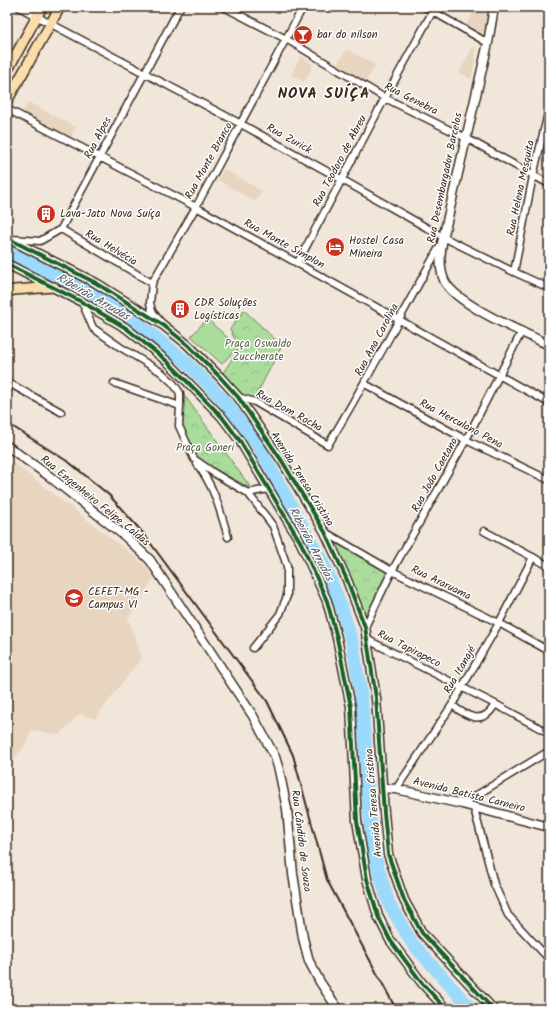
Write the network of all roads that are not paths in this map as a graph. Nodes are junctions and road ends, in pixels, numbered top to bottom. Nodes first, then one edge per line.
1 (19, 7) edge
2 (42, 7) edge
3 (60, 7) edge
4 (180, 7) edge
5 (224, 7) edge
6 (303, 7) edge
7 (425, 7) edge
8 (494, 7) edge
9 (434, 9) edge
10 (37, 15) junction
11 (51, 23) junction
12 (286, 39) junction
13 (488, 43) junction
14 (7, 71) edge
15 (144, 73) junction
16 (385, 98) junction
17 (7, 101) edge
18 (7, 109) edge
19 (549, 109) edge
20 (241, 124) junction
21 (466, 138) junction
22 (99, 157) junction
23 (533, 176) junction
24 (342, 179) junction
25 (549, 184) edge
26 (196, 206) junction
27 (61, 229) junction
28 (7, 238) edge
29 (442, 240) junction
30 (298, 262) junction
31 (7, 264) edge
32 (514, 272) junction
33 (152, 283) junction
34 (54, 287) junction
35 (549, 288) edge
36 (7, 292) edge
37 (82, 302) junction
38 (398, 319) junction
39 (163, 325) junction
40 (522, 331) junction
41 (549, 345) edge
42 (500, 375) junction
43 (7, 382) edge
44 (114, 383) dead end
45 (365, 384) junction
46 (238, 397) junction
47 (549, 403) edge
48 (180, 406) junction
49 (61, 412) dead end
50 (466, 440) junction
51 (328, 445) joint
52 (7, 446) edge
53 (194, 459) junction
54 (549, 480) edge
55 (268, 489) junction
56 (248, 492) junction
57 (484, 531) dead end
58 (325, 532) junction
59 (228, 537) dead end
60 (533, 557) junction
61 (549, 566) edge
62 (392, 571) junction
63 (499, 623) junction
64 (364, 628) junction
65 (366, 638) junction
66 (253, 648) dead end
67 (549, 651) edge
68 (229, 679) joint
69 (462, 687) junction
70 (495, 704) junction
71 (452, 705) junction
72 (549, 733) edge
73 (549, 751) edge
74 (383, 788) junction
75 (396, 789) junction
76 (462, 804) junction
77 (474, 808) junction
78 (549, 827) edge
79 (549, 959) edge
80 (338, 1009) edge
81 (446, 1009) edge
82 (493, 1009) edge

1 - 10 street, Rua Zurick
2 - 10 main road
3 - 11 main road
4 - 15 street, Rua Alpes
5 - 12 street, Rua Genebra
6 - 12 street, Rua Monte Branco
7 - 9 street
8 - 13 main road, Rua Desembargador Barcelos
9 - 13 street
9 - 16 street, Rua Teodoro de Abreu
10 - 11 street, Rua Zurick
10 - 14 main road
11 - 15 street, Rua Zurick
11 - 17 main road
12 - 16 street, Rua Genebra
12 - 20 street, Rua Monte Branco
13 - 21 main road, Rua Desembargador Barcelos
15 - 20 street, Rua Zurick
15 - 22 street, Rua Alpes
16 - 21 street, Rua Genebra
16 - 24 street, Rua Teodoro de Abreu
18 - 22 street, Rua Monte Simplon
19 - 23 street, Rua Helena Mesquita
20 - 24 street, Rua Zurick
20 - 26 street, Rua Monte Branco
21 - 23 street, Rua Genebra
21 - 29 main road, Rua Desembargador Barcelos
22 - 26 street, Rua Monte Simplon
22 - 27 street, Rua Alpes
23 - 25 street, Rua Genebra
23 - 32 street, Rua Helena Mesquita
24 - 29 street, Rua Zurick
24 - 30 street, Rua Teodoro de Abreu
26 - 30 street, Rua Monte Simplon
26 - 33 street, Rua Monte Branco
27 - 28 street
27 - 33 street, Rua Helvécia
28 - 39 main road, Avenida Teresa Cristina
29 - 32 street, Rua Zurick
29 - 38 street, Rua Ana Carolina
29 - 40 main road, Rua Desembargador Barcelos
30 - 38 street, Rua Monte Simplon
31 - 34 main road, Avenida Teresa Cristina
32 - 35 street, Rua Zurick
33 - 39 street, Rua Monte Branco
34 - 36 main road
34 - 37 main road, Avenida Teresa Cristina
37 - 48 street
37 - 55 main road, Avenida Teresa Cristina
38 - 42 street, Rua Monte Simplon
38 - 45 street, Rua Ana Carolina
39 - 46 main road, Avenida Teresa Cristina
40 - 41 main road, Rua Desembargador Barcelos
40 - 42 street, Rua João Caetano
42 - 47 street, Rua Monte Simplon
42 - 50 street, Rua João Caetano
43 - 49 street
44 - 48 street
45 - 50 street, Rua Herculano Pena
45 - 51 street, Rua Ana Carolina
46 - 51 street, Rua Dom Rocha
46 - 58 main road, Avenida Teresa Cristina
48 - 53 street
50 - 54 street, Rua Herculano Pena
50 - 62 street, Rua João Caetano
52 - 68 main road, Rua Engenheiro Felipe Caldas
53 - 56 street
53 - 59 street
55 - 56 street
55 - 81 main road, Avenida Teresa Cristina
56 - 66 street
57 - 60 street
58 - 62 street, Rua Araruama
58 - 64 main road, Avenida Teresa Cristina
60 - 61 street
60 - 63 street, Rua Itanajé
62 - 63 street, Rua Araruama
62 - 64 street, Rua João Caetano
63 - 67 street, Rua Araruama
63 - 69 street, Rua Itanajé
64 - 65 main road, Avenida Teresa Cristina
65 - 69 street, Rua Tapirapeco
65 - 74 main road, Avenida Teresa Cristina
68 - 80 main road, Rua Cândido de Souza
69 - 70 street, Rua Tapirapeco
69 - 71 street, Rua Itanajé
70 - 71 street
70 - 72 street, Rua Tapirapeco
71 - 75 street, Rua Itanajé
73 - 76 street
74 - 75 main road, Avenida Batista Carneiro
74 - 82 main road, Avenida Teresa Cristina
75 - 76 main road, Avenida Batista Carneiro
76 - 77 main road, Avenida Batista Carneiro
77 - 78 main road, Avenida Batista Carneiro
77 - 79 street

